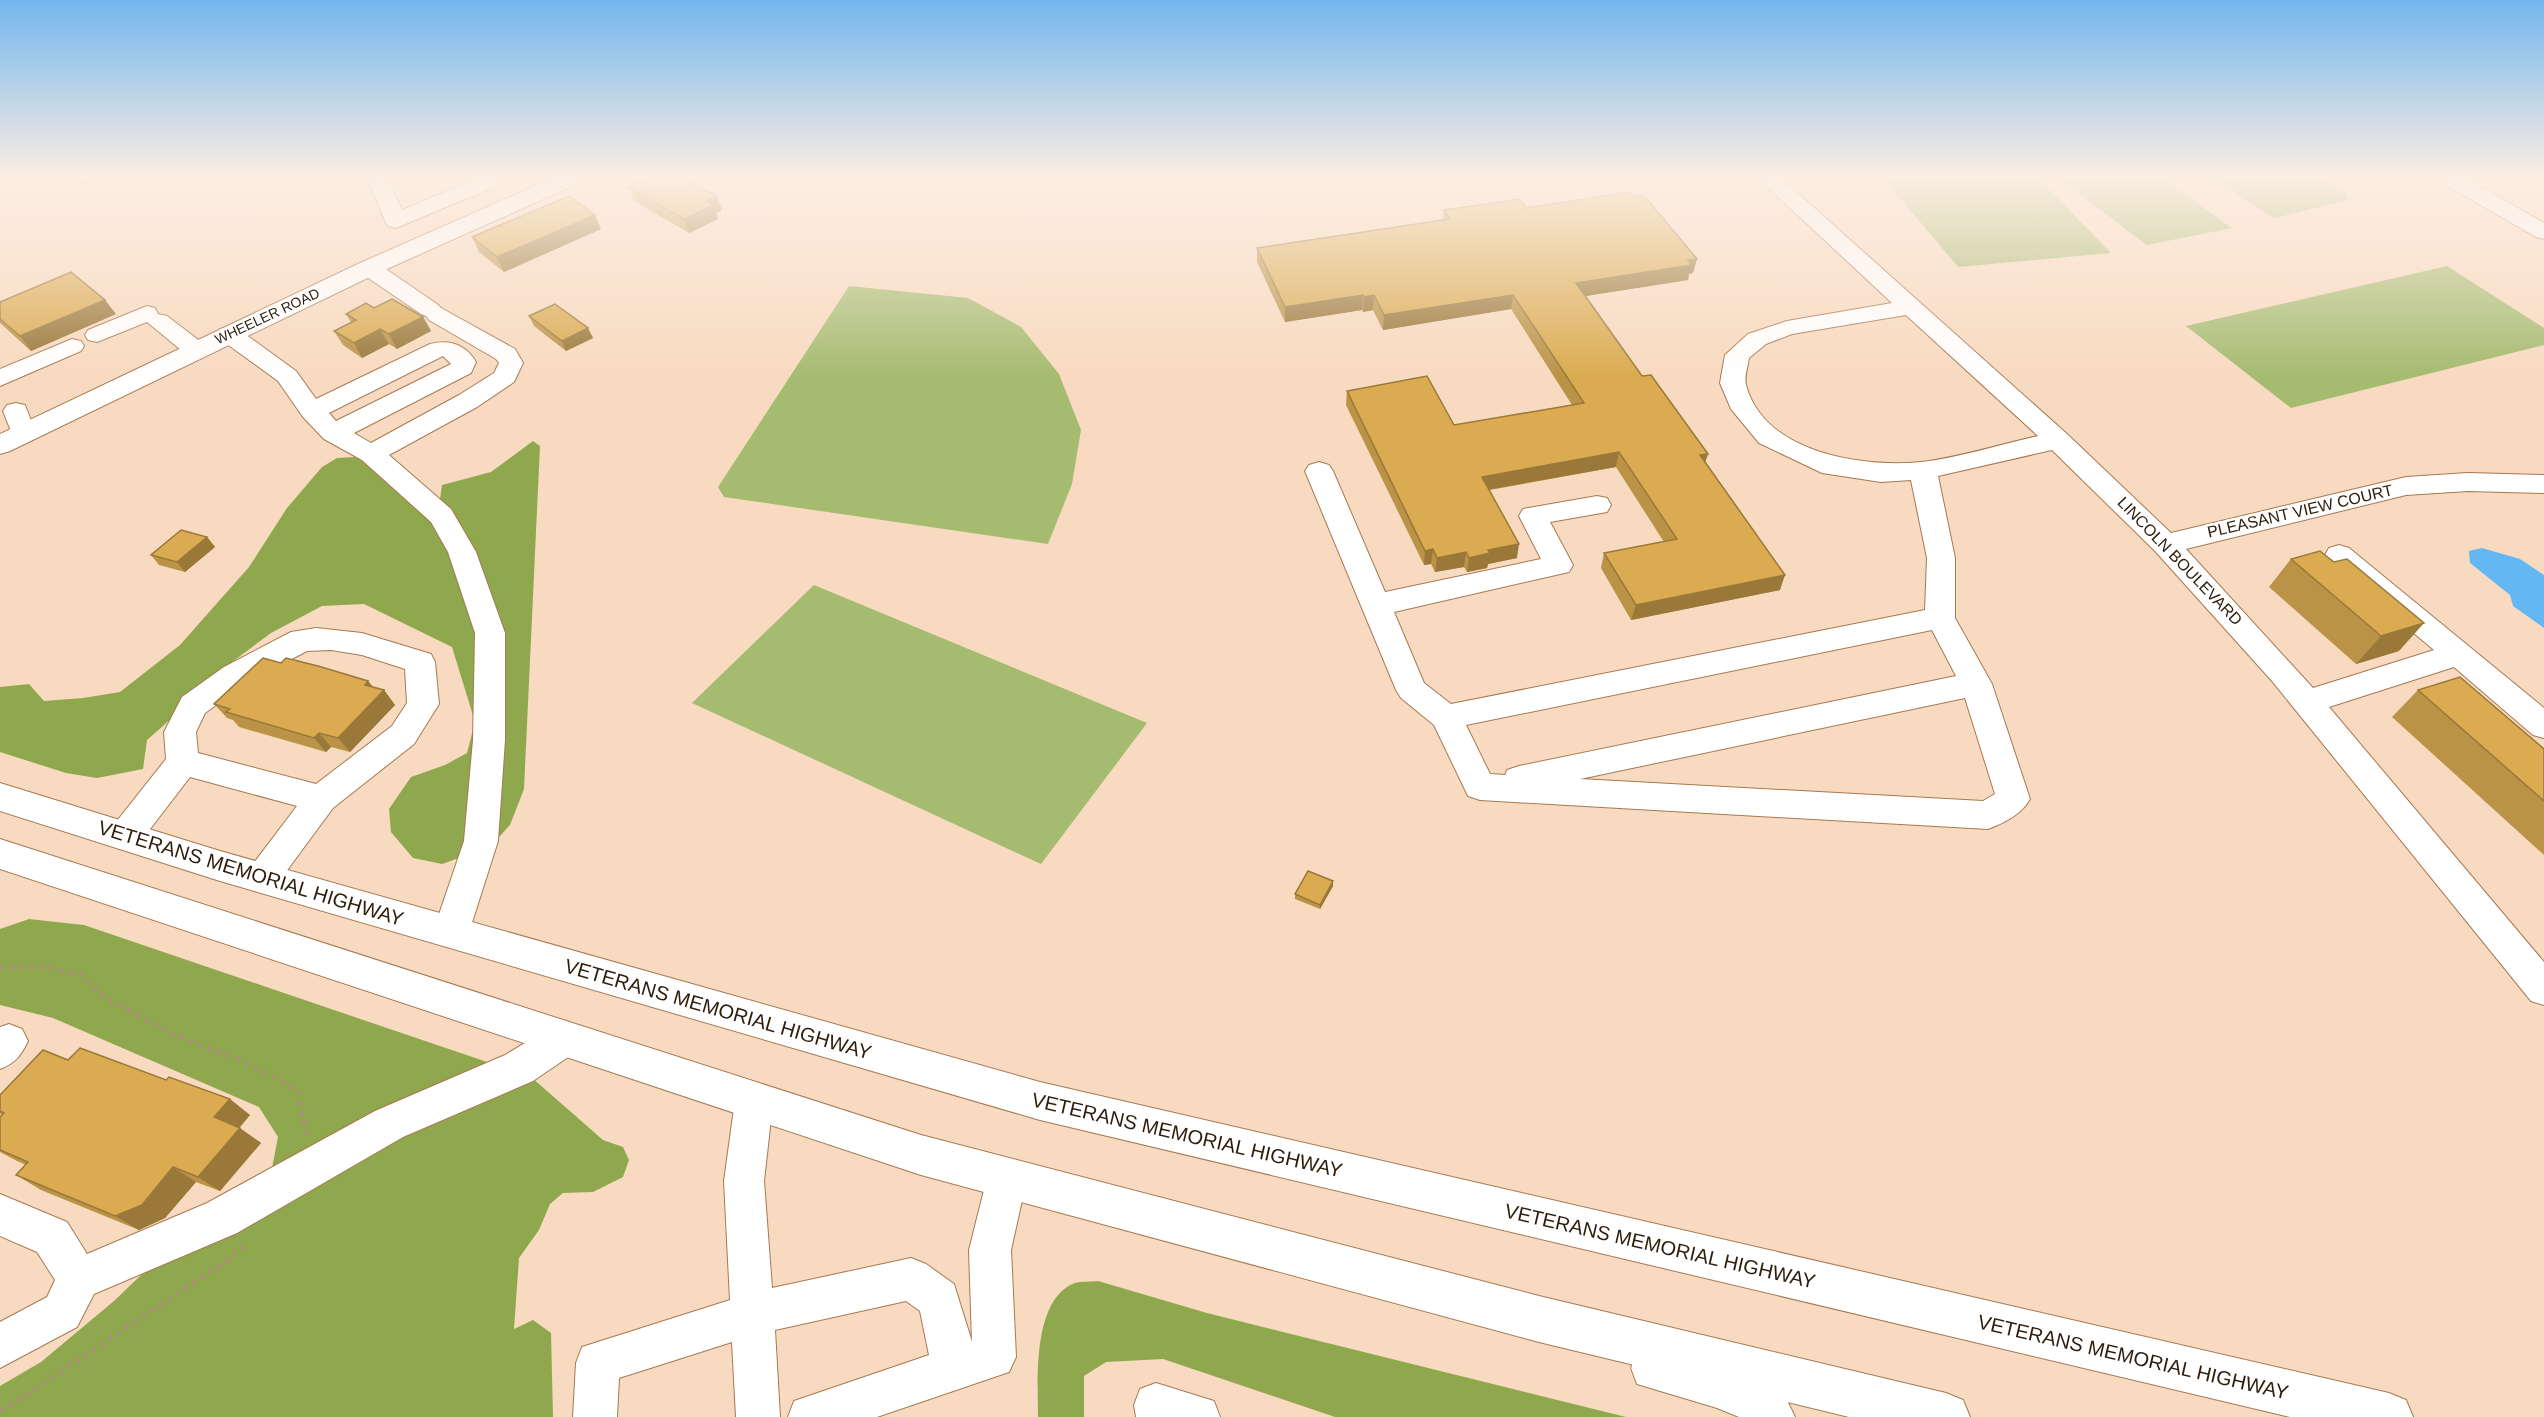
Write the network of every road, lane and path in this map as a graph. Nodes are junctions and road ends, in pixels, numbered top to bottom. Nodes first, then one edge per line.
1 (420, 245) edge
2 (1842, 245) edge
3 (369, 268) junction
4 (1909, 307) junction
5 (230, 334) junction
6 (97, 335) dead end
7 (72, 346) dead end
8 (196, 350) junction
9 (0, 378) edge
10 (312, 411) junction
11 (13, 430) edge
12 (333, 433) junction
13 (2058, 440) junction
14 (370, 454) junction
15 (1319, 471) dead end
16 (1923, 471) junction
17 (2544, 484) edge
18 (1597, 505) dead end
19 (2165, 544) junction
20 (2339, 555) dead end
21 (1376, 605) junction
22 (1940, 618) junction
23 (2458, 654) junction
24 (1976, 684) junction
25 (2307, 702) junction
26 (1446, 717) junction
27 (2544, 726) edge
28 (183, 762) junction
29 (1480, 787) junction
30 (0, 797) edge
31 (321, 799) junction
32 (124, 836) junction
33 (2, 857) edge
34 (262, 878) junction
35 (451, 932) junction
36 (0, 967) edge
37 (2544, 989) edge
38 (564, 1039) junction
39 (754, 1101) junction
40 (308, 1141) dead end
41 (1007, 1178) junction
42 (8, 1227) edge
43 (252, 1240) dead end
44 (79, 1279) junction
45 (752, 1314) junction
46 (1571, 1326) junction
47 (0, 1346) edge
48 (974, 1363) junction
49 (0, 1410) edge
50 (595, 1417) edge
51 (758, 1417) edge
52 (810, 1417) edge
53 (1158, 1417) edge
54 (1198, 1417) edge
55 (1773, 1417) edge
56 (1946, 1417) edge
57 (2389, 1417) edge

1 - 3 main road, WHEELER ROAD
2 - 4 street, LINCOLN BOULEVARD
3 - 5 main road, WHEELER ROAD
3 - 14 street
4 - 13 street, LINCOLN BOULEVARD
4 - 16 street
5 - 8 main road, WHEELER ROAD
5 - 10 street
6 - 8 street
7 - 9 street
8 - 11 main road, WHEELER ROAD
10 - 12 street
10 - 12 street
12 - 14 street
13 - 16 street
13 - 19 street, LINCOLN BOULEVARD
14 - 35 street
15 - 21 street
16 - 22 street
17 - 19 street, PLEASANT VIEW COURT
18 - 21 street
19 - 25 street, LINCOLN BOULEVARD
20 - 23 street
21 - 26 street
22 - 24 street
22 - 26 street
23 - 25 street
23 - 27 street
24 - 29 street
24 - 29 street
25 - 37 street, LINCOLN BOULEVARD
26 - 29 street
28 - 31 street
28 - 31 street
28 - 32 street
30 - 32 main road, VETERANS MEMORIAL HIGHWAY
31 - 34 street
32 - 34 main road, VETERANS MEMORIAL HIGHWAY
33 - 38 main road
34 - 35 main road, VETERANS MEMORIAL HIGHWAY
35 - 57 main road, VETERANS MEMORIAL HIGHWAY
36 - 40 path
38 - 39 main road
38 - 44 street
39 - 41 main road
39 - 45 street
41 - 46 main road
41 - 48 street
42 - 44 street
43 - 49 path
44 - 47 street
45 - 48 street
45 - 50 street
45 - 51 street
46 - 55 street
46 - 56 main road
48 - 52 street
53 - 54 street

